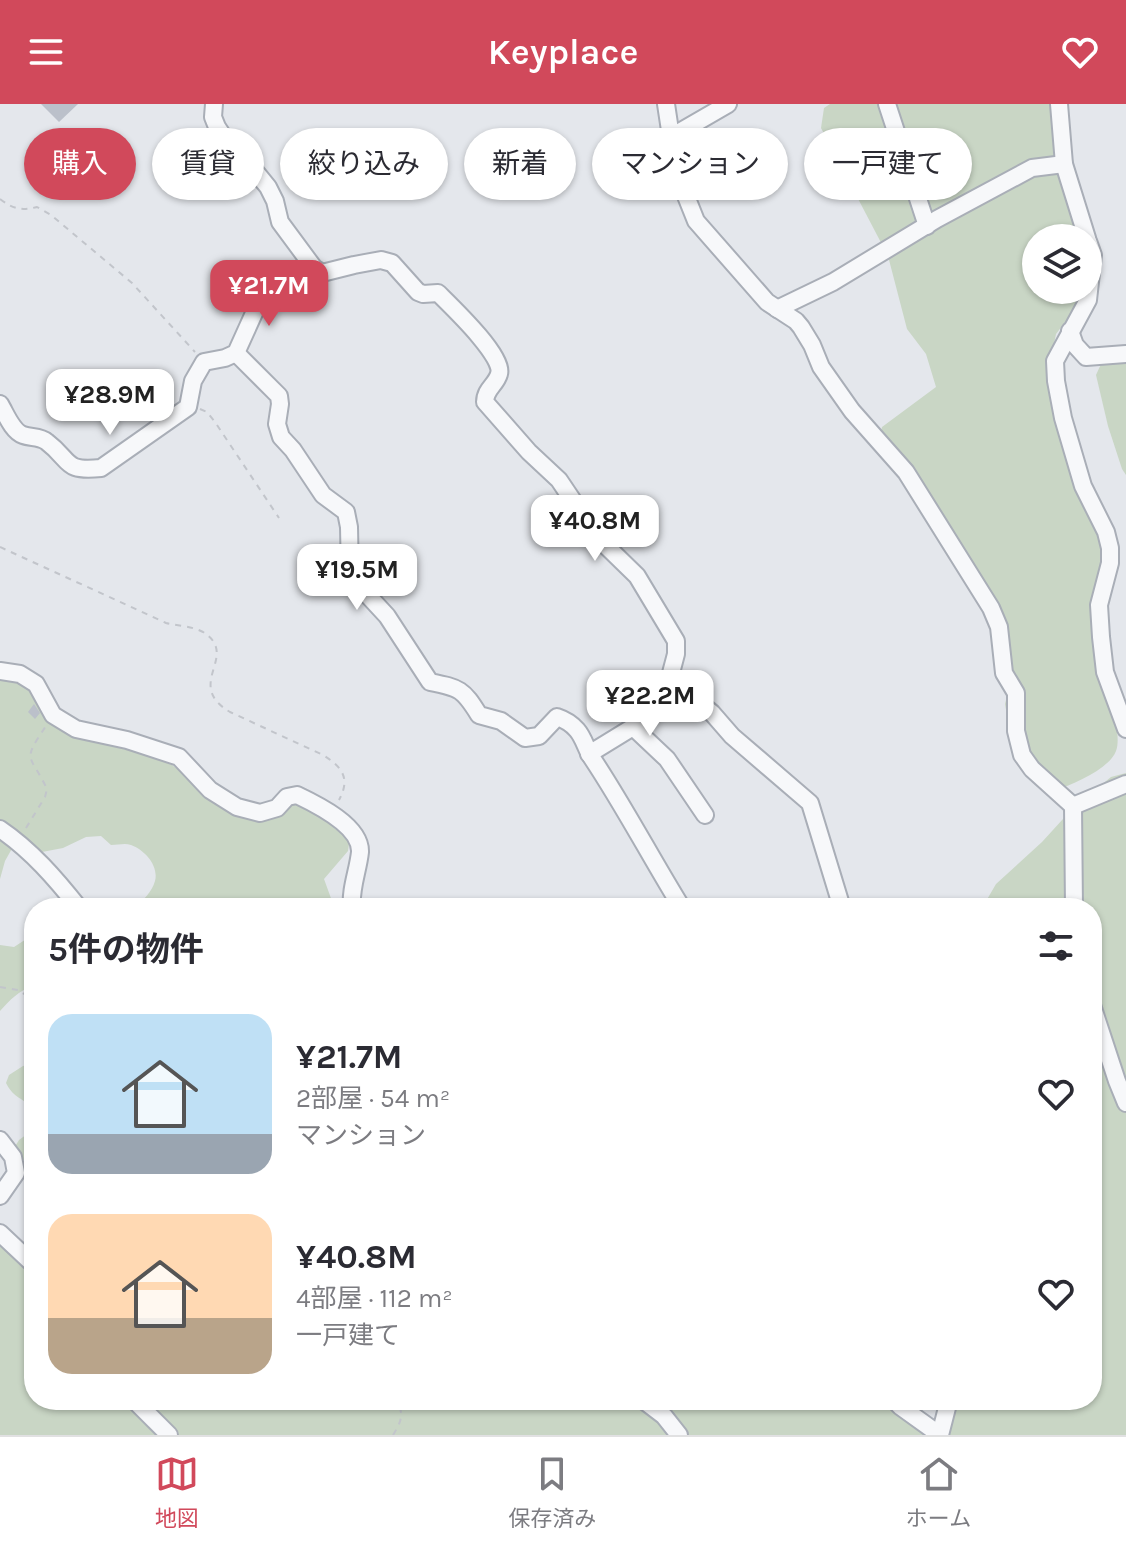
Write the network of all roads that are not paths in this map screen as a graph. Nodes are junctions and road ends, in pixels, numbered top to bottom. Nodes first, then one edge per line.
1 (214, 104) edge
2 (666, 104) edge
3 (728, 104) edge
4 (887, 104) edge
5 (1059, 104) edge
6 (670, 128) edge
7 (687, 128) edge
8 (1064, 164) junction
9 (688, 200) edge
10 (1082, 224) edge
11 (927, 226) junction
12 (322, 273) junction
13 (1086, 304) edge
14 (777, 309) junction
15 (1070, 331) junction
16 (236, 353) junction
17 (1126, 354) edge
18 (0, 404) edge
19 (0, 671) edge
20 (672, 676) junction
21 (633, 727) junction
22 (1126, 729) edge
23 (589, 754) junction
24 (1126, 784) edge
25 (1073, 806) junction
26 (705, 815) dead end
27 (0, 829) edge
28 (71, 898) edge
29 (351, 898) edge
30 (676, 898) edge
31 (839, 898) edge
32 (1074, 898) edge
33 (1102, 1035) edge
34 (1126, 1103) edge
35 (0, 1140) edge
36 (0, 1196) edge
37 (0, 1233) edge
38 (24, 1256) edge
39 (144, 1410) edge
40 (656, 1410) edge
41 (905, 1410) edge
42 (946, 1410) edge
43 (169, 1435) edge
44 (679, 1435) edge

1 - 12 street
2 - 6 street
3 - 7 street
4 - 11 street
5 - 8 street
8 - 10 street
8 - 11 street
9 - 14 street
11 - 14 street
12 - 16 street
12 - 20 street
13 - 15 street
14 - 25 street
15 - 17 street
15 - 22 street
16 - 18 street
16 - 23 street
19 - 29 street
20 - 21 street
20 - 31 street
21 - 23 street
21 - 26 street
23 - 30 street
24 - 25 street
25 - 32 street
27 - 28 street
33 - 34 street
35 - 36 street
37 - 38 street
39 - 43 street
40 - 44 street
41 - 42 street

